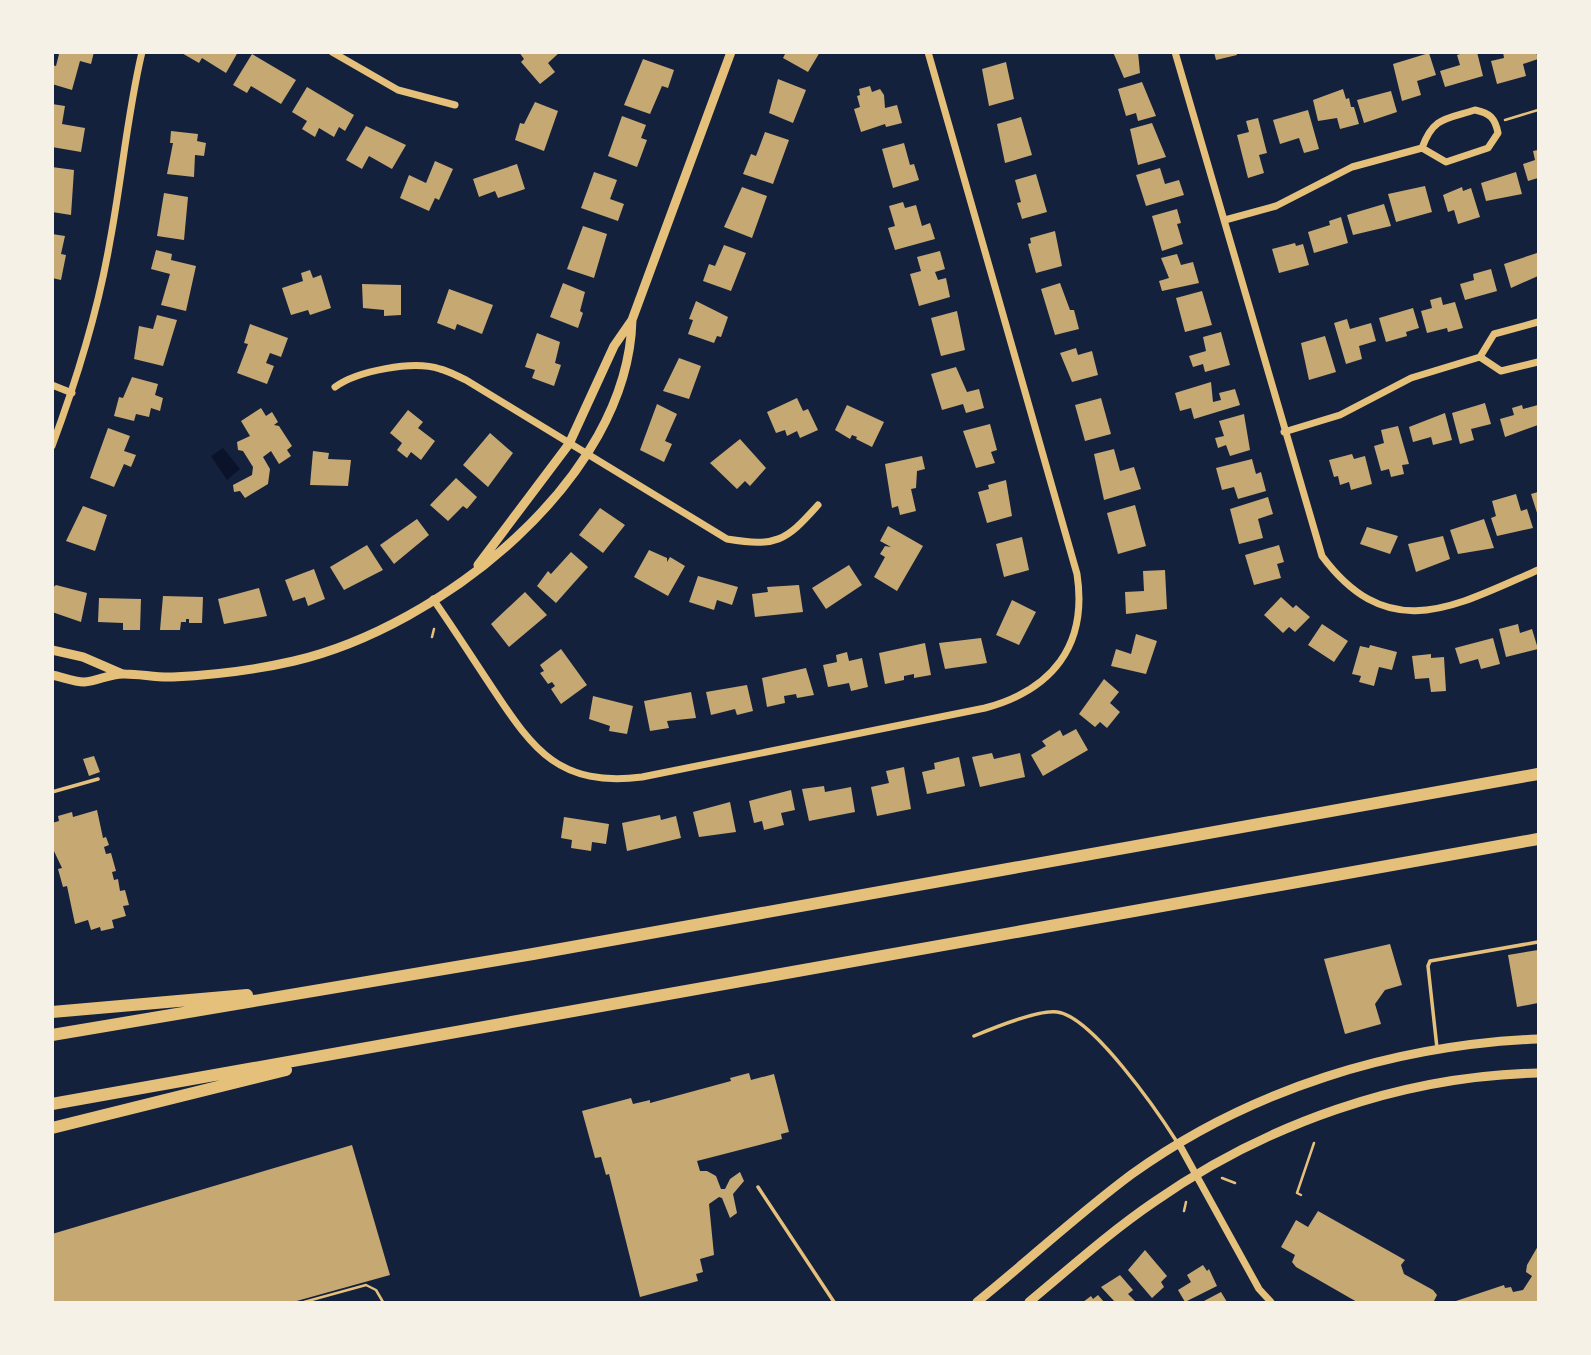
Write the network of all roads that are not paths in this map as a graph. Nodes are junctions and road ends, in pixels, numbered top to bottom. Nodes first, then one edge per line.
1 (142, 52) edge
2 (332, 52) edge
3 (731, 52) edge
4 (928, 52) edge
5 (1175, 52) edge
6 (455, 105) dead end
7 (1422, 148) junction
8 (1225, 220) junction
9 (632, 320) junction
10 (1538, 322) edge
11 (1480, 357) junction
12 (1538, 362) edge
13 (52, 385) edge
14 (335, 387) dead end
15 (72, 393) junction
16 (1284, 432) junction
17 (569, 444) junction
18 (52, 446) edge
19 (587, 454) junction
20 (818, 505) dead end
21 (476, 569) junction
22 (1538, 570) edge
23 (433, 599) junction
24 (52, 650) edge
25 (122, 673) junction
26 (52, 675) edge
27 (1538, 774) edge
28 (98, 779) dead end
29 (52, 792) edge
30 (1538, 839) edge
31 (1538, 942) edge
32 (335, 988) junction
33 (52, 1012) edge
34 (52, 1035) edge
35 (974, 1036) dead end
36 (1538, 1039) edge
37 (357, 1050) junction
38 (1438, 1050) junction
39 (1538, 1073) edge
40 (52, 1104) edge
41 (52, 1128) edge
42 (1179, 1144) junction
43 (1196, 1174) junction
44 (758, 1187) dead end
45 (834, 1303) edge
46 (977, 1303) edge
47 (1029, 1303) edge
48 (1271, 1303) edge

1 - 15 street
2 - 6 street
3 - 9 street
4 - 23 street
5 - 8 street
7 - 7 street
7 - 8 street
8 - 16 street
9 - 17 street
9 - 19 street
10 - 11 street
11 - 12 street
11 - 16 street
13 - 15 street
14 - 17 street
15 - 18 street
16 - 22 street
17 - 19 street
17 - 21 street
19 - 20 street
19 - 21 street
21 - 23 street
23 - 25 street
24 - 25 street
25 - 26 street
27 - 32 highway
28 - 29 lane
30 - 37 highway
31 - 38 lane
32 - 33 highway
32 - 34 highway
35 - 42 lane
36 - 38 street
37 - 40 highway
37 - 41 highway
38 - 42 street
39 - 43 street
42 - 43 street
42 - 46 street
43 - 47 street
43 - 48 street
44 - 45 lane

